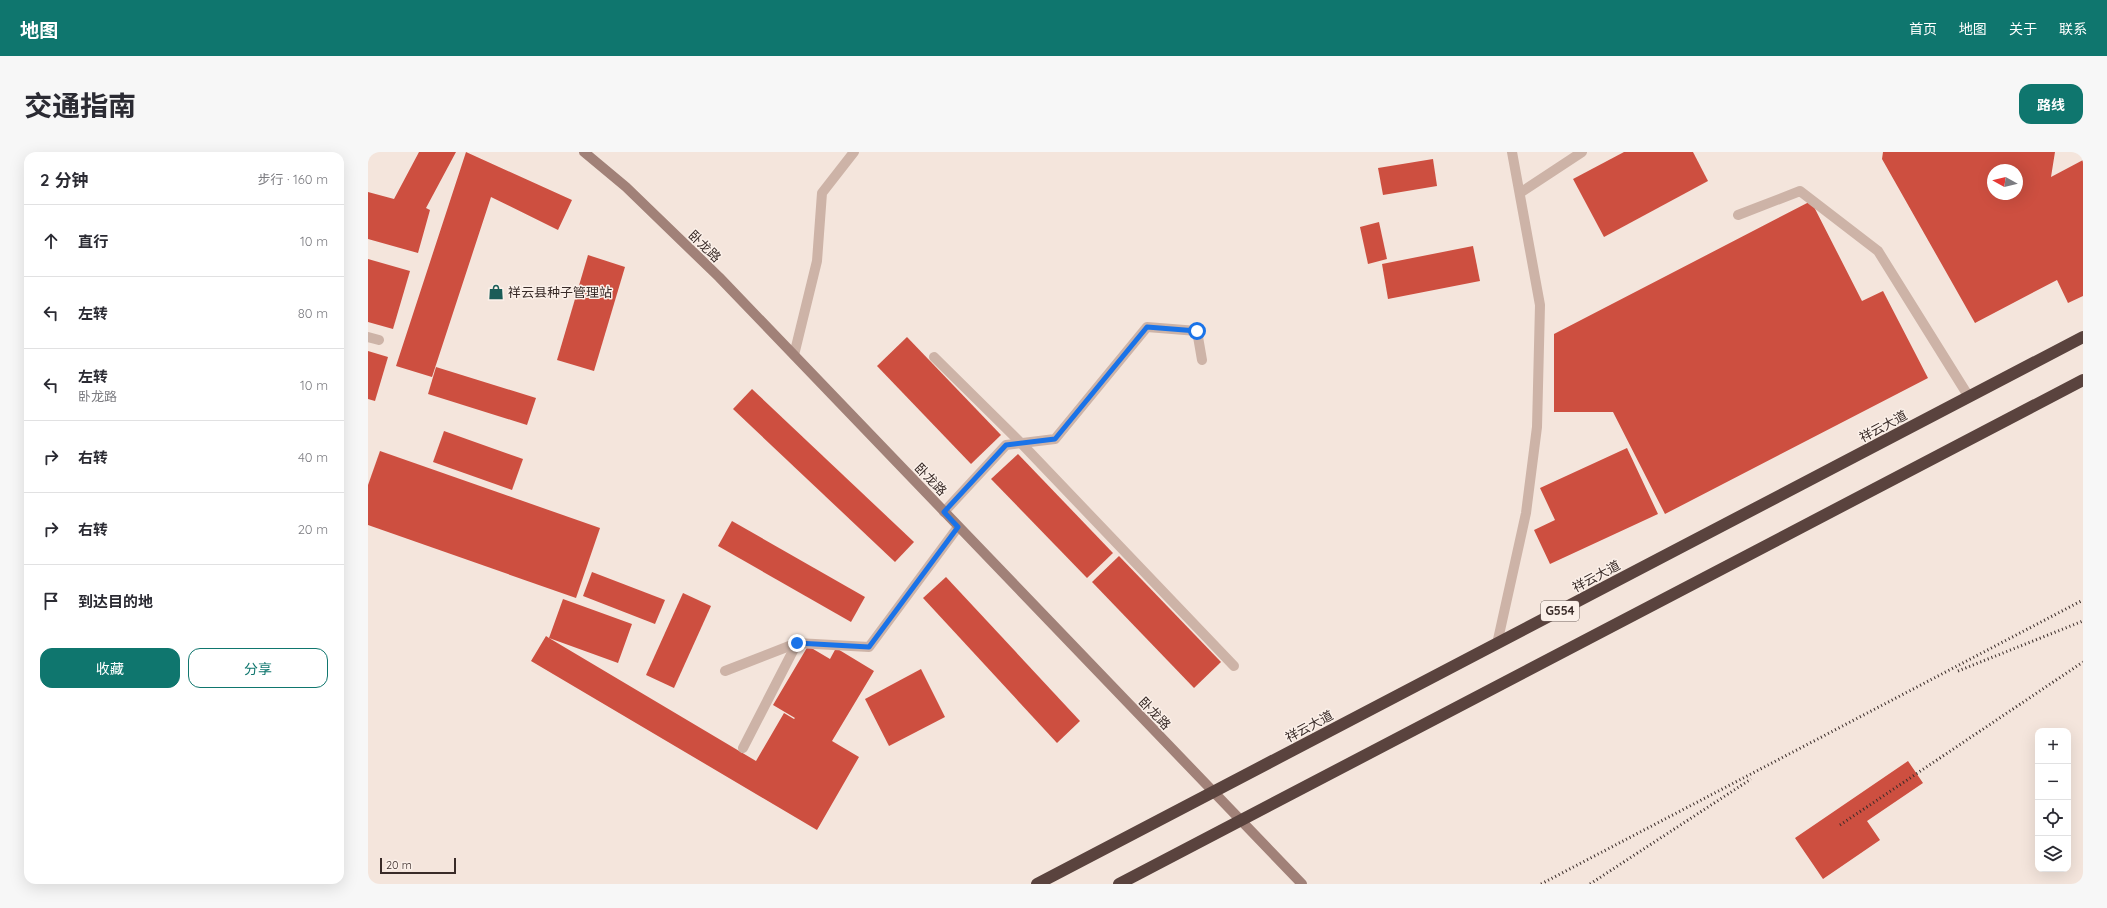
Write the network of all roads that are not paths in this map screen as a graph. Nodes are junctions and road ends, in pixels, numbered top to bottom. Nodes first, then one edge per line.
1 (584, 152) edge
2 (854, 152) edge
3 (1512, 152) edge
4 (1582, 152) edge
5 (1520, 193) junction
6 (1738, 215) dead end
7 (368, 337) edge
8 (2083, 337) edge
9 (379, 340) dead end
10 (794, 355) junction
11 (934, 356) dead end
12 (1202, 360) dead end
13 (2083, 380) edge
14 (1969, 397) junction
15 (1021, 443) junction
16 (944, 512) junction
17 (958, 527) junction
18 (797, 643) junction
19 (1497, 644) junction
20 (1234, 666) dead end
21 (725, 671) dead end
22 (743, 748) dead end
23 (1213, 792) junction
24 (1241, 820) junction
25 (1037, 884) edge
26 (1118, 884) edge
27 (1302, 884) edge

1 - 10 street, 卧龙路
2 - 10 street
3 - 5 street
4 - 5 street
5 - 19 street
6 - 14 street
7 - 9 street
8 - 14 highway, 祥云大道 / G554
10 - 16 street, 卧龙路
11 - 15 street
12 - 15 street
13 - 24 highway
14 - 19 highway, 祥云大道 / G554
15 - 16 street
15 - 20 street
16 - 17 street, 卧龙路
17 - 18 street
17 - 23 street, 卧龙路
18 - 21 street
18 - 22 street
19 - 23 highway, 祥云大道 / G554
23 - 24 street, 卧龙路
23 - 25 highway, 祥云大道 / G554
24 - 26 highway
24 - 27 street, 卧龙路

